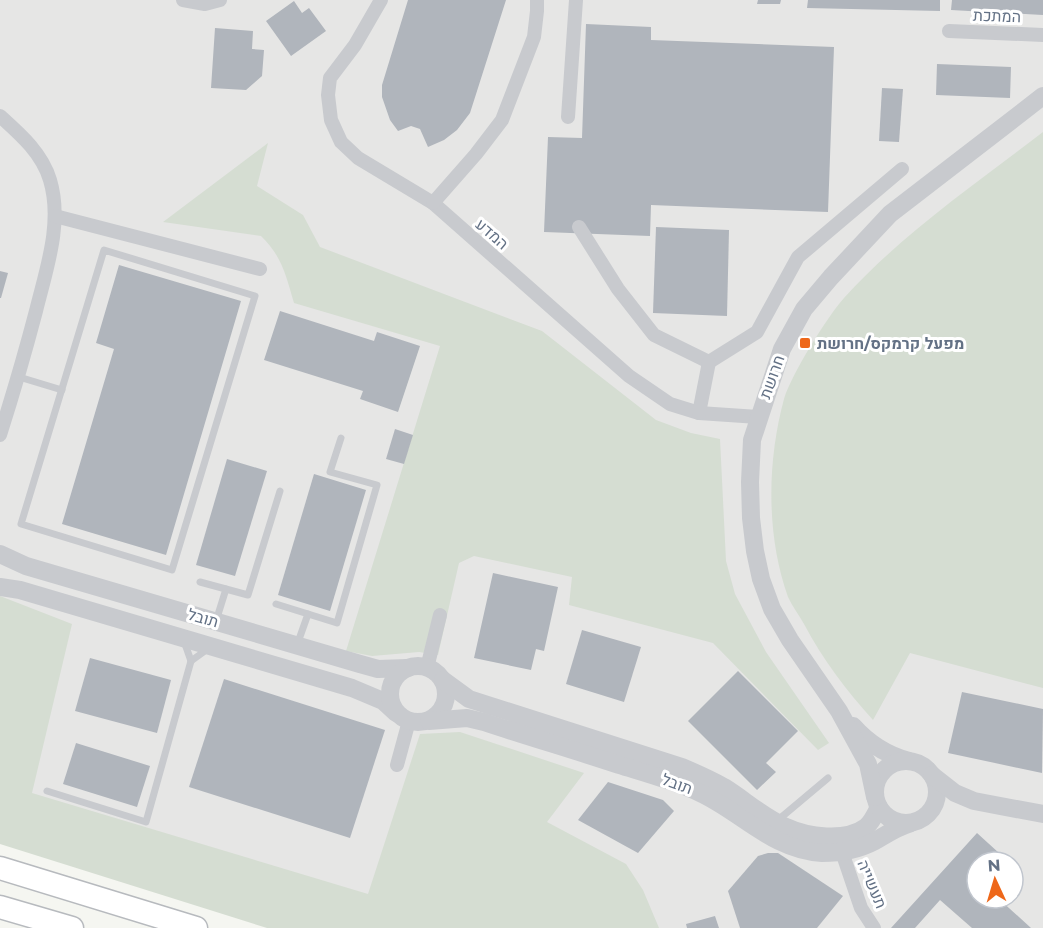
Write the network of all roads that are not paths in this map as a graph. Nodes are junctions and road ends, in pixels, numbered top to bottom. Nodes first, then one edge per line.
1 (183, 0) edge
2 (220, 0) edge
3 (381, 0) edge
4 (537, 0) edge
5 (576, 0) edge
6 (949, 31) dead end
7 (1043, 35) edge
8 (1043, 96) edge
9 (0, 116) edge
10 (568, 117) dead end
11 (902, 169) dead end
12 (433, 203) junction
13 (55, 216) junction
14 (579, 226) dead end
15 (260, 269) dead end
16 (709, 362) junction
17 (19, 377) junction
18 (62, 390) junction
19 (699, 413) junction
20 (758, 417) junction
21 (0, 435) edge
22 (341, 438) dead end
23 (280, 491) dead end
24 (0, 554) edge
25 (200, 582) dead end
26 (0, 587) edge
27 (226, 589) junction
28 (276, 604) dead end
29 (308, 614) junction
30 (440, 615) dead end
31 (216, 622) junction
32 (183, 638) junction
33 (297, 646) junction
34 (211, 647) junction
35 (191, 661) junction
36 (408, 668) junction
37 (427, 668) junction
38 (443, 680) junction
39 (839, 711) junction
40 (403, 717) junction
41 (429, 721) junction
42 (910, 761) junction
43 (397, 765) dead end
44 (932, 775) junction
45 (828, 778) dead end
46 (47, 791) dead end
47 (974, 801) junction
48 (877, 802) junction
49 (1043, 814) edge
50 (928, 815) junction
51 (777, 822) junction
52 (911, 823) junction
53 (842, 852) junction
54 (0, 867) edge
55 (0, 907) edge
56 (72, 928) edge
57 (196, 928) edge
58 (874, 928) edge

1 - 2 street
3 - 12 street, המדע
4 - 12 street
5 - 10 street
6 - 7 street, המתכת
8 - 20 street, חרושת
9 - 13 street
11 - 16 street
12 - 19 street, המדע
13 - 15 street
13 - 17 street
14 - 16 street
16 - 19 street
17 - 18 lane
17 - 21 street
18 - 18 lane
19 - 20 street, המדע
20 - 39 street, חרושת
22 - 29 lane
23 - 27 lane
24 - 31 street, תובל
25 - 27 lane
26 - 32 street, תובל
27 - 31 lane
28 - 29 lane
29 - 33 lane
30 - 37 street
31 - 33 street, תובל
32 - 34 street, תובל
32 - 35 lane
33 - 36 street, תובל
34 - 35 lane
34 - 40 street, תובל
35 - 46 lane
36 - 37 street
36 - 40 street
37 - 38 street
38 - 41 street
38 - 51 street, תובל
39 - 42 street, חרושת
39 - 48 street, חרושת
40 - 41 street
40 - 43 street
41 - 53 street, תובל
42 - 44 street
42 - 48 street
44 - 47 street
44 - 50 street
45 - 51 lane
47 - 49 street
47 - 50 street
48 - 51 street, תובל
48 - 52 street
50 - 52 street
52 - 53 street, תובל
53 - 58 street, תעשייה
54 - 57 highway
55 - 56 highway

